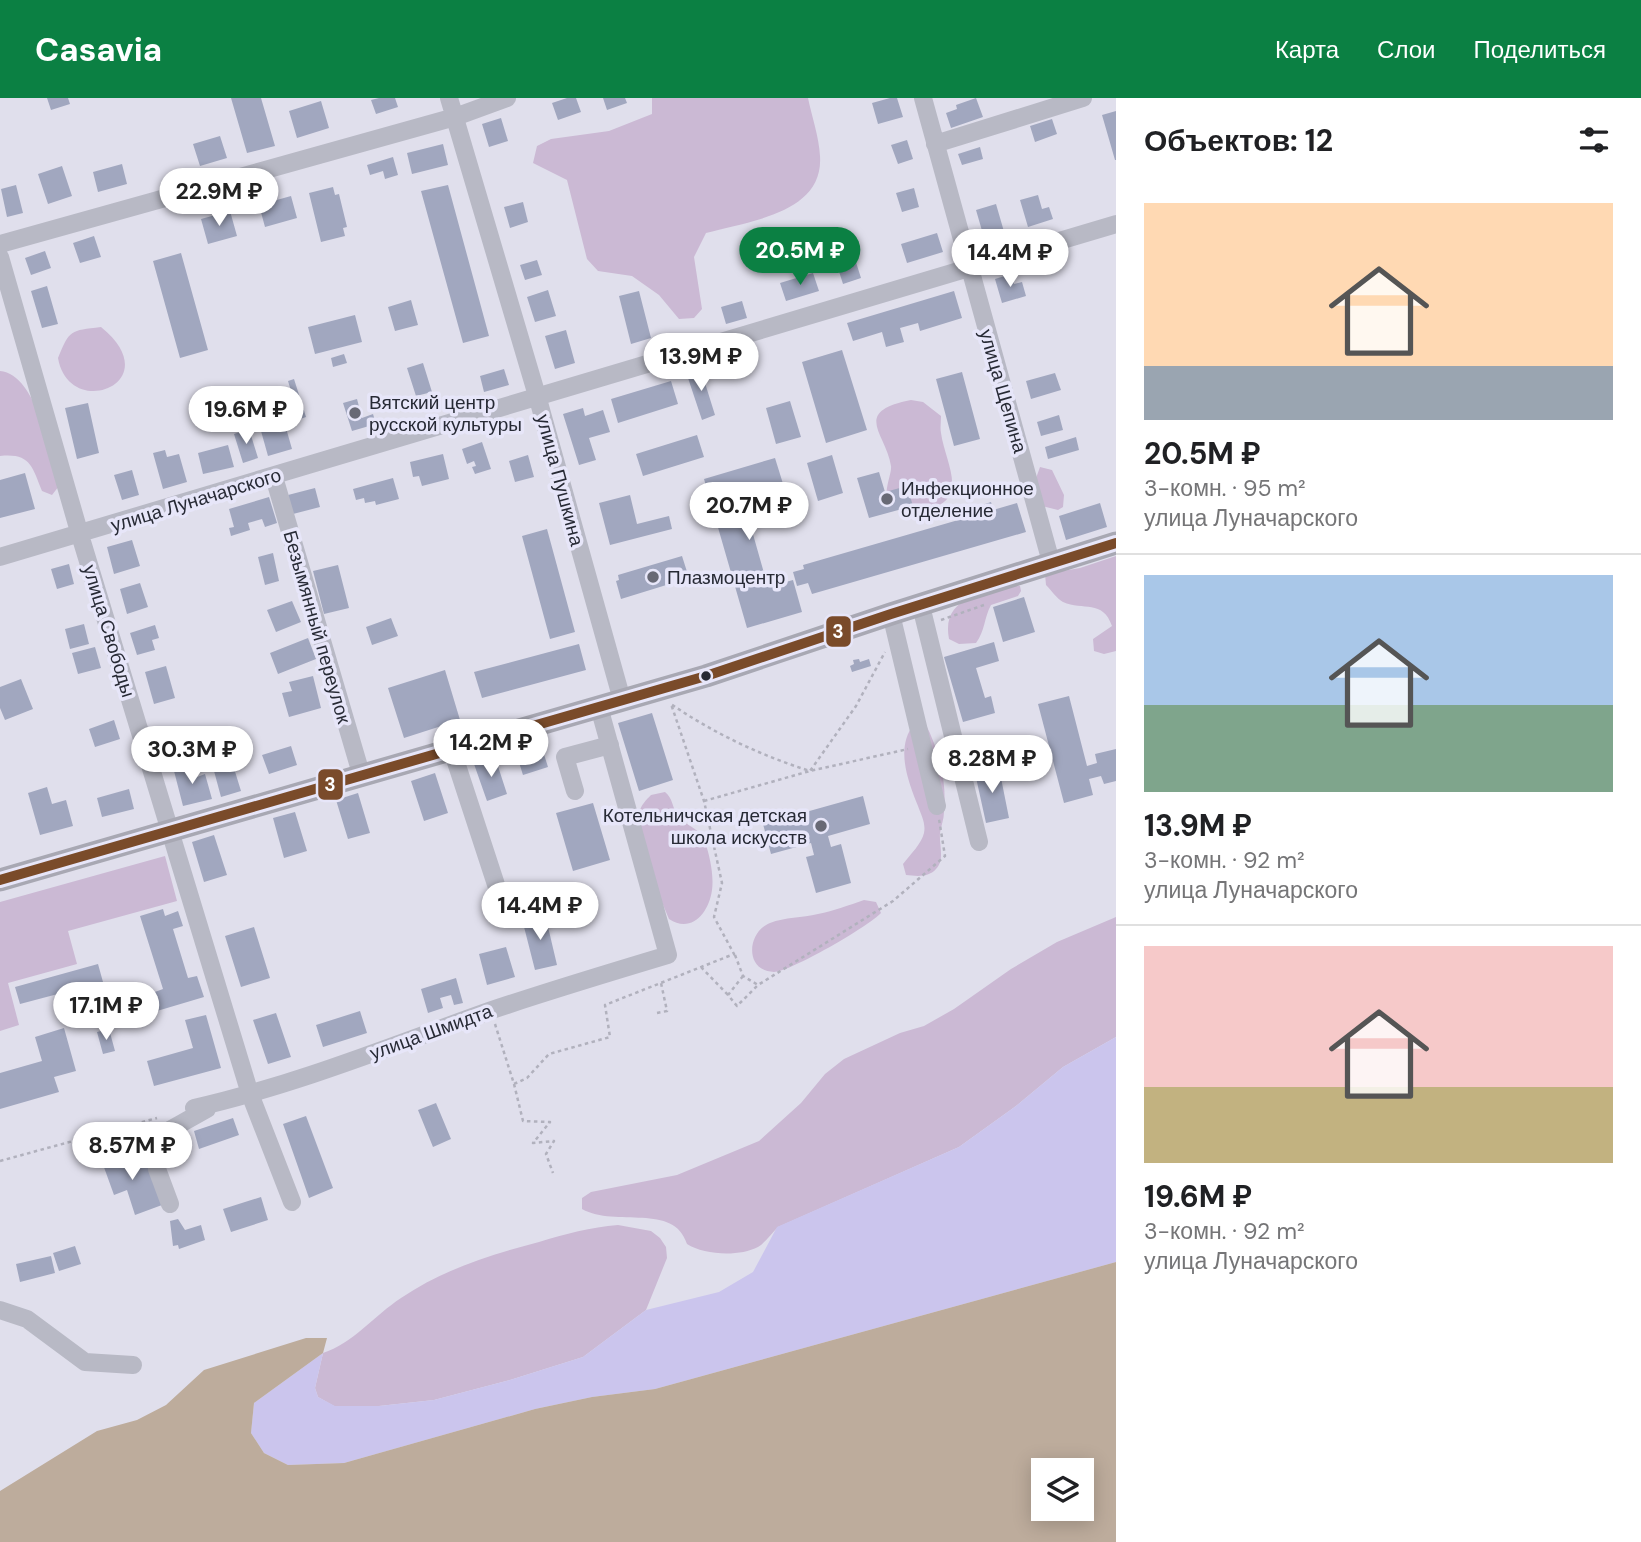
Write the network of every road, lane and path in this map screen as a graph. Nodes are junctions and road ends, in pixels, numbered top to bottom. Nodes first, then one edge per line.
1 (449, 98) edge
2 (507, 98) edge
3 (923, 98) edge
4 (1083, 98) edge
5 (455, 117) junction
6 (935, 144) junction
7 (1116, 225) edge
8 (0, 244) edge
9 (0, 257) edge
10 (969, 269) junction
11 (538, 399) junction
12 (274, 477) junction
13 (80, 535) junction
14 (1116, 543) edge
15 (0, 558) edge
16 (1051, 562) junction
17 (921, 606) junction
18 (893, 624) junction
19 (622, 701) junction
20 (599, 707) junction
21 (610, 745) junction
22 (921, 746) junction
23 (452, 750) junction
24 (810, 771) junction
25 (362, 777) junction
26 (575, 791) dead end
27 (937, 806) joint
28 (171, 832) junction
29 (746, 841) dead end
30 (979, 842) dead end
31 (713, 846) dead end
32 (0, 880) edge
33 (503, 906) dead end
34 (734, 954) dead end
35 (701, 967) dead end
36 (743, 976) junction
37 (661, 983) dead end
38 (758, 985) junction
39 (728, 995) junction
40 (657, 1013) dead end
41 (514, 1084) dead end
42 (250, 1094) junction
43 (223, 1102) junction
44 (194, 1108) joint
45 (0, 1161) edge
46 (553, 1173) dead end
47 (292, 1202) dead end
48 (170, 1204) dead end
49 (0, 1310) edge
50 (133, 1365) dead end

1 - 5 street, улица Пушкина
2 - 5 street
3 - 6 street, улица Щепина
4 - 6 street
5 - 8 street
5 - 11 street, улица Пушкина
6 - 10 street, улица Щепина
7 - 10 street, улица Луначарского
9 - 13 street, улица Свободы
10 - 11 street, улица Луначарского
10 - 16 street, улица Щепина
11 - 12 street, улица Луначарского
11 - 19 street, улица Пушкина
12 - 13 street, улица Луначарского
12 - 25 street, Безымянный переулок
13 - 15 street, улица Луначарского
13 - 28 street, улица Свободы
14 - 16 main road
16 - 17 main road
17 - 18 main road
17 - 30 street
18 - 19 main road
18 - 22 street
18 - 24 path
19 - 20 main road
20 - 21 street
20 - 23 main road
21 - 26 street
21 - 42 street, улица Шмидта
22 - 24 path
22 - 27 street
23 - 25 main road
23 - 33 street
24 - 24 path
25 - 28 main road
27 - 38 path
28 - 32 main road
28 - 42 street, улица Свободы
29 - 31 path
34 - 36 path
35 - 39 path
36 - 38 path
36 - 39 path
37 - 40 path
38 - 39 path
41 - 46 path
42 - 43 street, улица Шмидта
42 - 47 street, улица Свободы
43 - 44 street, улица Шмидта
43 - 48 street
44 - 45 path
49 - 50 street

